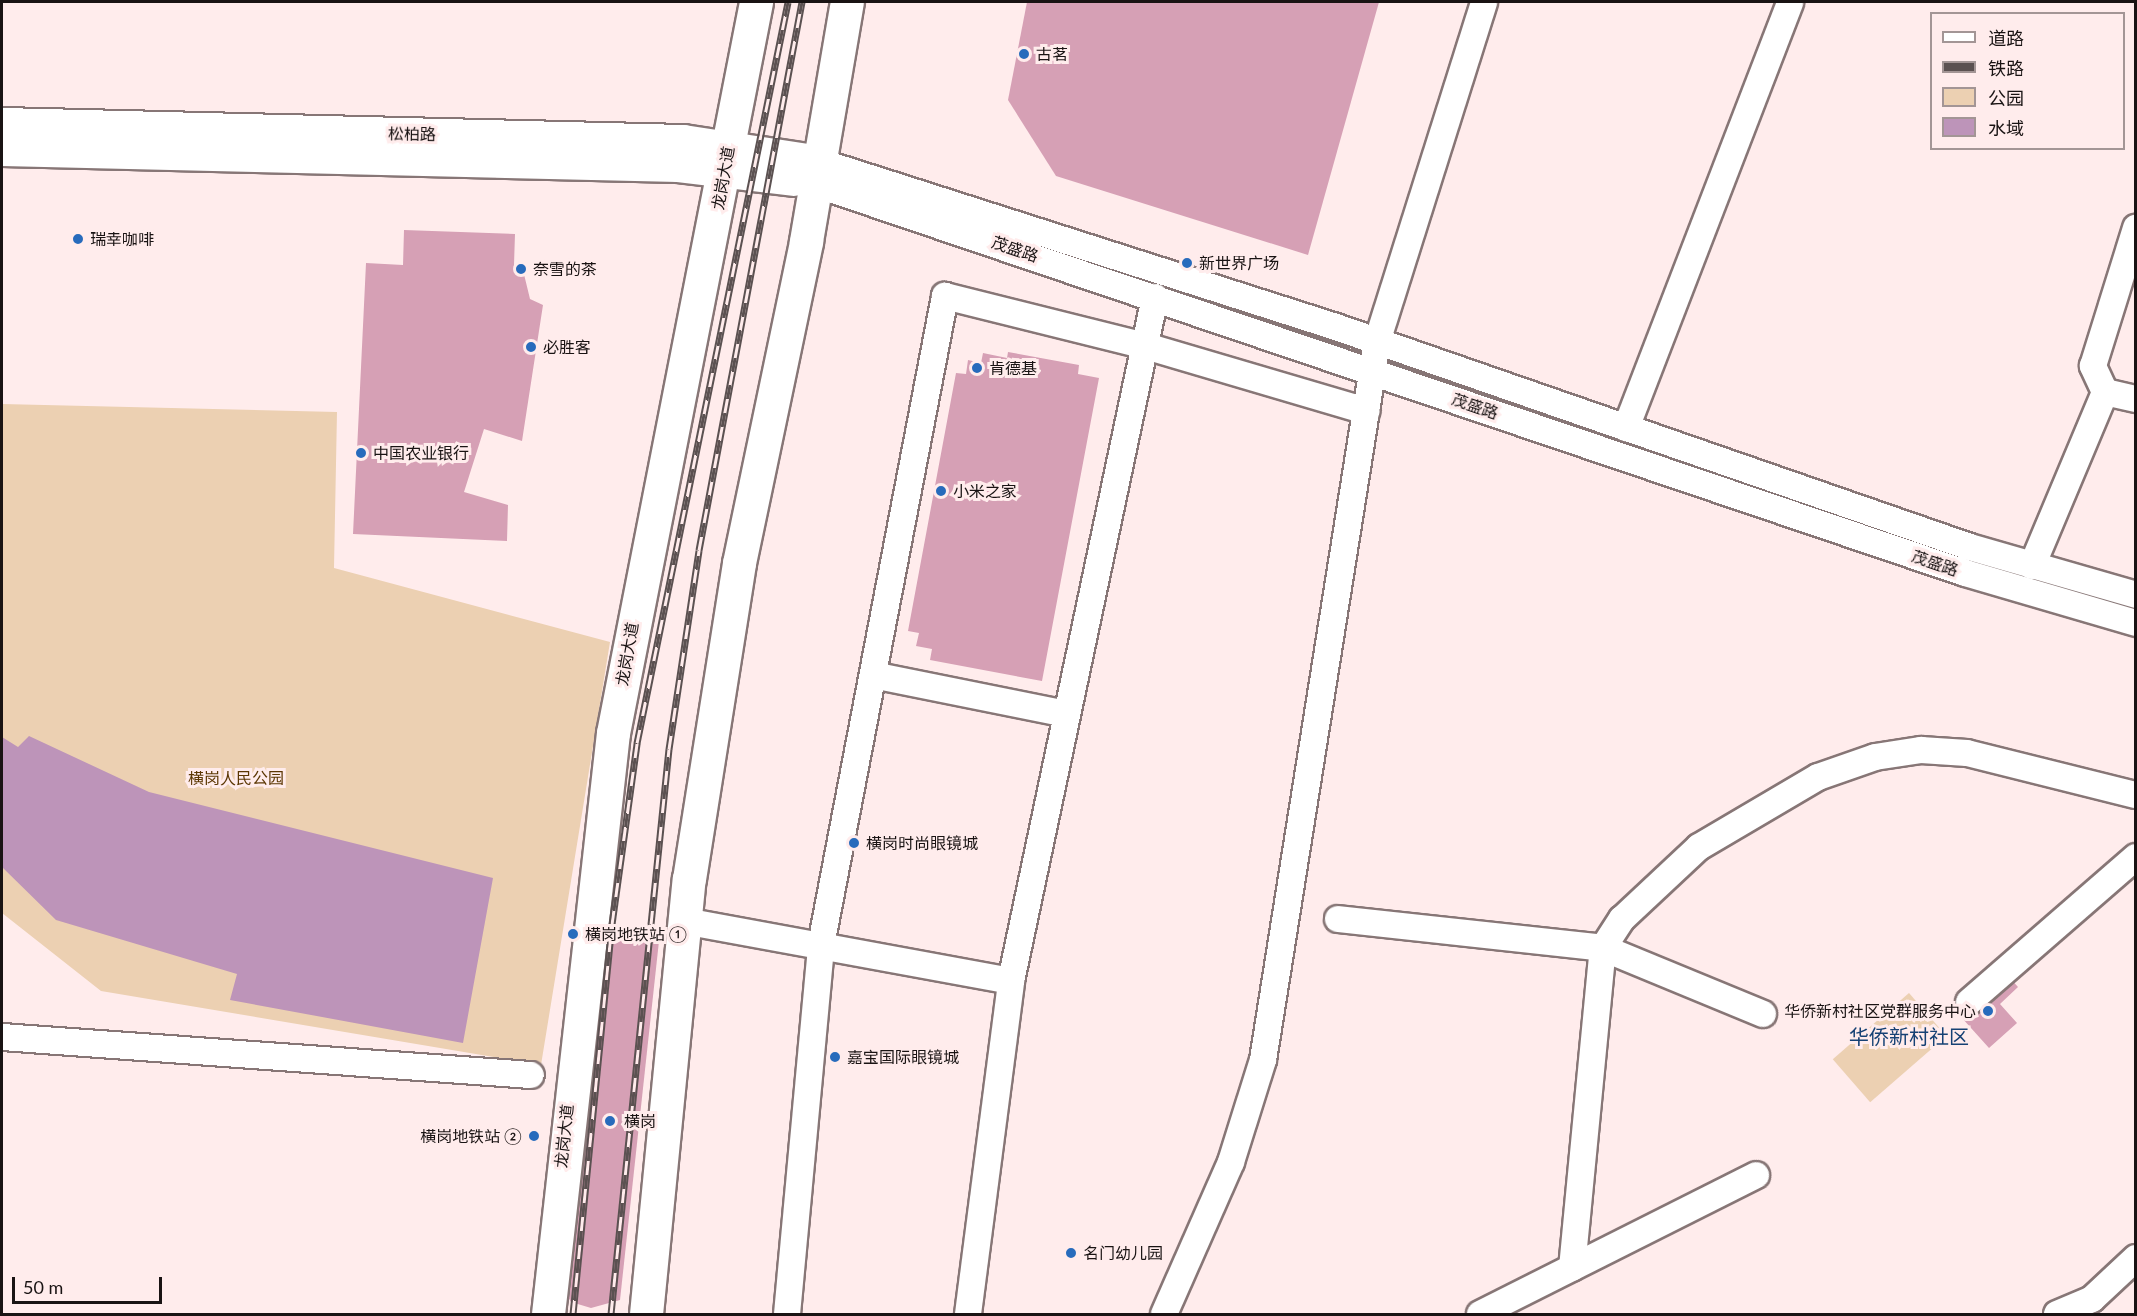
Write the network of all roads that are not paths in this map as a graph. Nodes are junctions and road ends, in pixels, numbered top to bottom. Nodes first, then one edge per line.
1 (756, 2) edge
2 (847, 2) edge
3 (1484, 2) edge
4 (1790, 2) edge
5 (2, 124) edge
6 (2, 149) edge
7 (727, 156) junction
8 (818, 173) junction
9 (2136, 228) edge
10 (1155, 297) junction
11 (1377, 342) junction
12 (1142, 345) junction
13 (1372, 371) junction
14 (2105, 392) junction
15 (2136, 399) edge
16 (1366, 411) junction
17 (1626, 428) junction
18 (2032, 566) junction
19 (2136, 595) edge
20 (2136, 623) edge
21 (873, 675) junction
22 (1066, 714) junction
23 (2136, 795) edge
24 (2136, 857) edge
25 (1338, 919) dead end
26 (684, 921) junction
27 (821, 945) junction
28 (1603, 948) junction
29 (1011, 981) junction
30 (1969, 1002) dead end
31 (1763, 1014) dead end
32 (2, 1037) edge
33 (531, 1075) dead end
34 (1756, 1175) dead end
35 (2136, 1258) edge
36 (1572, 1268) junction
37 (548, 1314) edge
38 (646, 1314) edge
39 (788, 1314) edge
40 (968, 1314) edge
41 (1164, 1314) edge
42 (1480, 1314) edge
43 (2057, 1314) edge

1 - 7 main road, 龙岗大道
2 - 8 main road
3 - 11 street
4 - 17 street
5 - 7 main road, 松柏路
6 - 7 main road, 松柏路
7 - 8 main road, 松柏路
7 - 37 main road, 龙岗大道
8 - 10 street, 茂盛路
8 - 11 street, 茂盛路
8 - 26 main road
9 - 14 street
10 - 12 street
10 - 13 street, 茂盛路
11 - 13 street
11 - 17 street, 茂盛路
12 - 16 street
12 - 21 street
12 - 22 street
13 - 16 street
13 - 20 street, 茂盛路
14 - 15 street
14 - 18 street
16 - 41 street
17 - 18 street, 茂盛路
18 - 19 street, 茂盛路
21 - 22 street
21 - 27 street
22 - 29 street
23 - 28 street
24 - 30 street
25 - 28 street
26 - 27 street
26 - 38 main road
27 - 29 street
27 - 39 street
28 - 31 street
28 - 36 street
29 - 40 street
32 - 33 street
34 - 36 street
35 - 43 street
36 - 42 street

